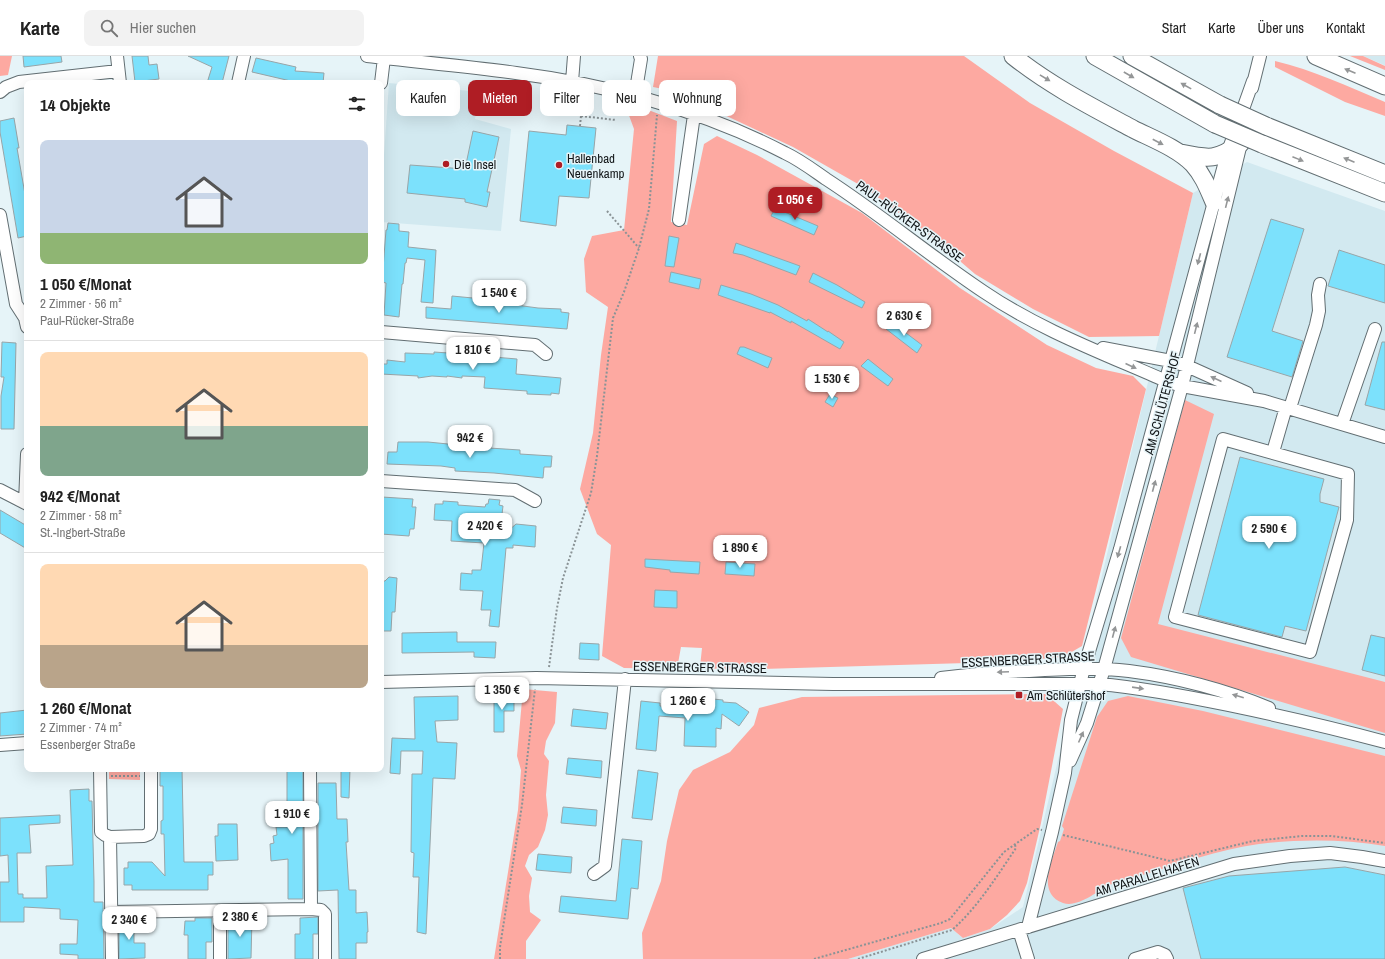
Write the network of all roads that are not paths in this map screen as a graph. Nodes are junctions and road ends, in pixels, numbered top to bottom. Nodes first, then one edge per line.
1 (117, 56) edge
2 (244, 56) edge
3 (367, 56) edge
4 (574, 56) edge
5 (640, 56) edge
6 (1013, 56) edge
7 (1095, 56) edge
8 (1132, 56) edge
9 (1260, 56) edge
10 (1316, 56) edge
11 (384, 58) junction
12 (403, 58) edge
13 (119, 77) edge
14 (59, 80) edge
15 (239, 80) edge
16 (381, 80) edge
17 (560, 80) edge
18 (572, 80) edge
19 (638, 80) edge
20 (1253, 81) junction
21 (24, 82) edge
22 (1385, 86) edge
23 (0, 92) edge
24 (694, 116) edge
25 (697, 116) edge
26 (1241, 143) junction
27 (1180, 153) junction
28 (1227, 154) junction
29 (1385, 174) edge
30 (1385, 193) edge
31 (1214, 202) junction
32 (0, 215) edge
33 (679, 220) dead end
34 (1320, 284) dead end
35 (24, 318) edge
36 (1375, 329) dead end
37 (384, 332) edge
38 (1083, 344) junction
39 (546, 354) dead end
40 (1171, 361) junction
41 (1187, 366) junction
42 (1166, 382) junction
43 (1182, 386) junction
44 (1264, 401) junction
45 (1288, 407) junction
46 (1342, 424) junction
47 (1385, 437) edge
48 (1273, 452) junction
49 (384, 481) edge
50 (0, 490) edge
51 (536, 501) dead end
52 (24, 502) edge
53 (1084, 668) junction
54 (1104, 669) junction
55 (625, 679) junction
56 (384, 682) edge
57 (894, 684) junction
58 (1080, 684) junction
59 (1099, 684) junction
60 (1300, 720) junction
61 (1385, 742) edge
62 (24, 743) edge
63 (0, 745) edge
64 (151, 772) edge
65 (310, 772) edge
66 (100, 773) edge
67 (1065, 773) junction
68 (110, 837) junction
69 (1385, 861) edge
70 (594, 874) dead end
71 (311, 909) junction
72 (220, 911) junction
73 (112, 912) junction
74 (1024, 928) junction
75 (112, 959) edge
76 (220, 959) edge
77 (325, 959) edge
78 (923, 959) edge
79 (1028, 959) edge
80 (1135, 959) edge
81 (1167, 959) edge

1 - 13 street
2 - 15 street
3 - 11 street, PAUL-RÜCKER-STRASSE
4 - 18 street
5 - 19 street
6 -> 27 highway
7 -> 30 highway, bridge
29 -> 8 highway, bridge
9 - 20 street, AM SCHLÜTERSHOF
22 -> 10 highway
11 - 12 street, PAUL-RÜCKER-STRASSE
11 - 16 street
12 - 17 street, PAUL-RÜCKER-STRASSE
13 - 14 street
20 - 26 street, AM SCHLÜTERSHOF
20 - 28 street, AM SCHLÜTERSHOF
21 - 23 street
24 - 33 street
25 - 38 street, PAUL-RÜCKER-STRASSE
26 - 28 highway
41 -> 26 street, AM SCHLÜTERSHOF
27 - 28 highway
27 - 31 highway
28 - 31 street, AM SCHLÜTERSHOF
31 -> 40 street, AM SCHLÜTERSHOF
32 - 35 street
34 - 45 street
36 - 46 street
37 - 39 street
38 - 40 street, PAUL-RÜCKER-STRASSE
38 -> 42 street, PAUL-RÜCKER-STRASSE
40 - 41 street, PAUL-RÜCKER-STRASSE
40 - 42 street, AM SCHLÜTERSHOF
41 - 43 street, AM SCHLÜTERSHOF
44 -> 41 street, PAUL-RÜCKER-STRASSE
42 - 43 street, PAUL-RÜCKER-STRASSE
42 -> 53 street, AM SCHLÜTERSHOF
43 - 44 street, PAUL-RÜCKER-STRASSE
54 -> 43 street, AM SCHLÜTERSHOF
44 - 45 street, PAUL-RÜCKER-STRASSE
45 - 46 street, PAUL-RÜCKER-STRASSE
45 - 48 street
46 - 47 street, PAUL-RÜCKER-STRASSE
48 - 48 street
49 - 51 street
50 - 52 street
53 - 54 street, ESSENBERGER STRASSE
53 -> 57 street, ESSENBERGER STRASSE
53 - 58 street, AM SCHLÜTERSHOF
54 - 59 street, AM SCHLÜTERSHOF
60 -> 54 street, ESSENBERGER STRASSE
55 - 56 street, ESSENBERGER STRASSE
55 - 57 street, ESSENBERGER STRASSE
55 - 70 street, ESSENBERGER STRASSE
57 - 58 street, ESSENBERGER STRASSE
58 - 59 street, ESSENBERGER STRASSE
58 - 67 street, AM SCHLÜTERSHOF
59 -> 60 street, ESSENBERGER STRASSE
67 -> 59 street, AM SCHLÜTERSHOF
60 - 61 street, ESSENBERGER STRASSE
62 - 63 street
64 - 68 street
65 - 71 street
66 - 68 street
67 - 74 street, AM SCHLÜTERSHOF
68 - 73 street
69 - 74 street, AM PARALLELHAFEN
71 - 72 street
71 - 77 street
72 - 73 street
72 - 76 street
73 - 75 street
74 - 78 street, AM PARALLELHAFEN
74 - 79 street
80 - 81 street

